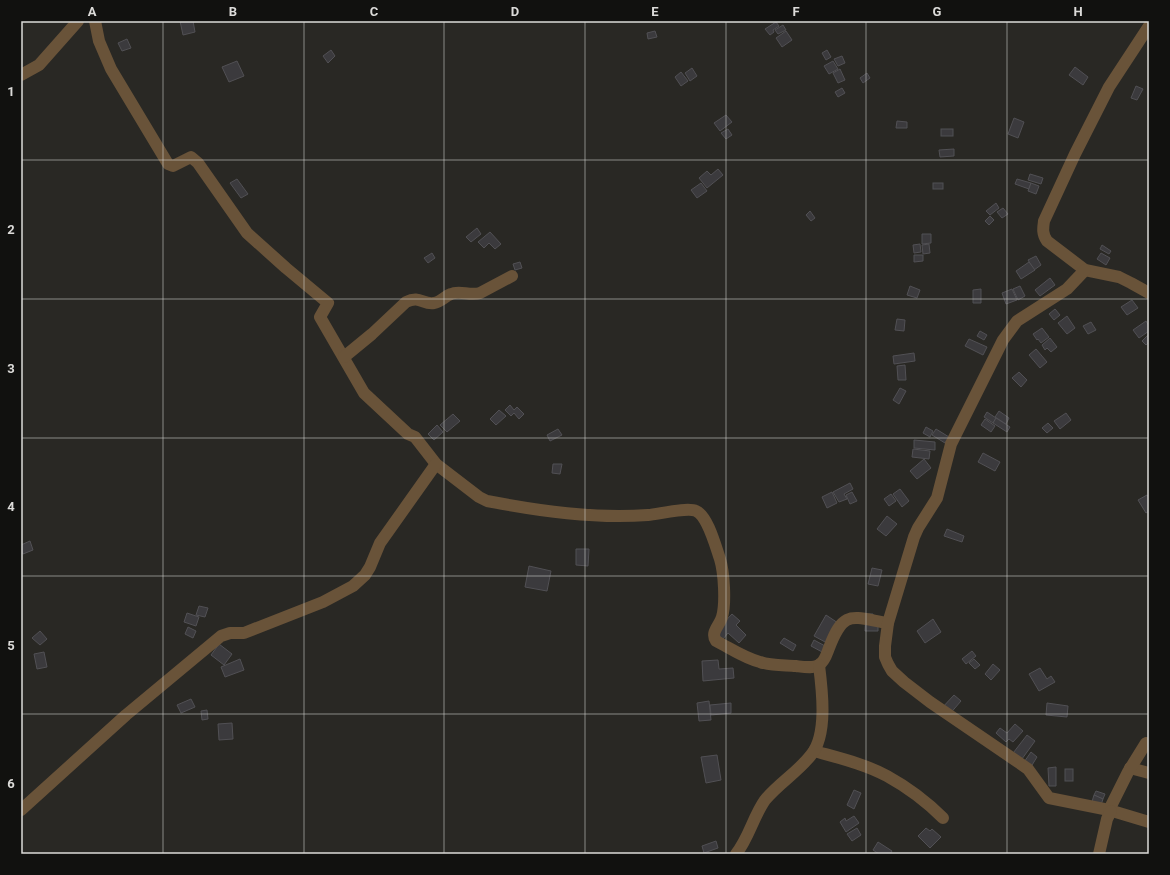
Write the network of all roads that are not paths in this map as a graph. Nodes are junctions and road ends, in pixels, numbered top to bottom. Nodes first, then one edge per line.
1 (78, 21) edge
2 (95, 21) edge
3 (1149, 26) edge
4 (21, 75) edge
5 (1085, 270) junction
6 (512, 276) dead end
7 (1149, 293) edge
8 (344, 357) junction
9 (436, 464) junction
10 (888, 623) junction
11 (820, 665) junction
12 (1146, 743) dead end
13 (814, 751) junction
14 (1130, 768) junction
15 (1149, 773) edge
16 (21, 810) edge
17 (1110, 811) junction
18 (943, 818) dead end
19 (1149, 822) edge
20 (736, 854) edge
21 (1099, 854) edge

1 - 4 street
2 - 8 street
3 - 5 street
5 - 7 street
5 - 10 street
6 - 8 street
8 - 9 street
9 - 11 street
9 - 16 street
10 - 11 street
10 - 17 street
11 - 13 street
12 - 14 street
13 - 18 street
13 - 20 street
14 - 15 street
14 - 17 street
17 - 19 street
17 - 21 street

